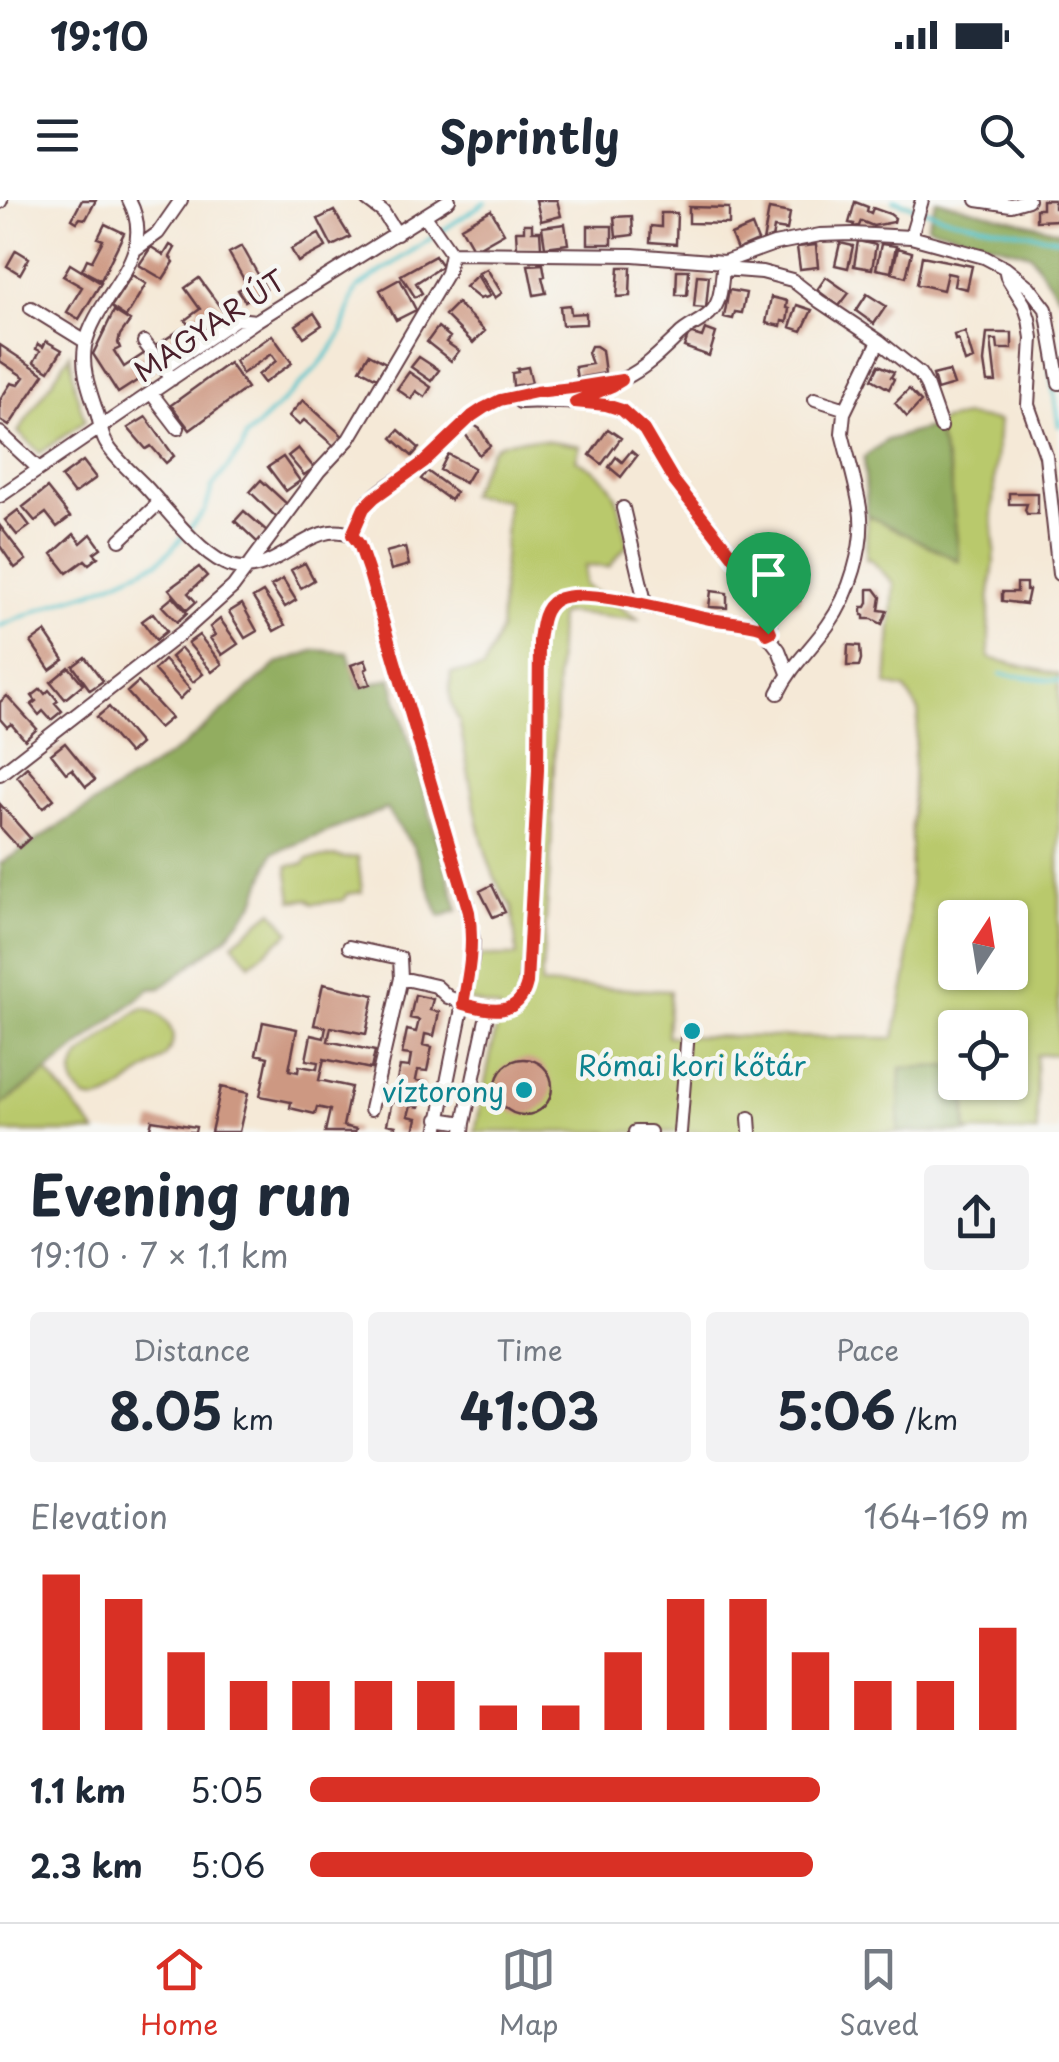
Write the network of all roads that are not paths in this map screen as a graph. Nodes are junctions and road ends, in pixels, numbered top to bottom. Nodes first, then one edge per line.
1 (129, 200) edge
2 (182, 200) edge
3 (366, 200) edge
4 (449, 200) edge
5 (922, 200) edge
6 (977, 200) edge
7 (1028, 200) edge
8 (428, 220) junction
9 (397, 234) junction
10 (911, 238) junction
11 (136, 248) junction
12 (451, 253) junction
13 (723, 266) junction
14 (1002, 266) junction
15 (31, 308) dead end
16 (880, 341) junction
17 (86, 342) junction
18 (144, 342) dead end
19 (168, 374) junction
20 (1059, 383) edge
21 (152, 394) junction
22 (574, 396) junction
23 (815, 399) dead end
24 (846, 409) junction
25 (941, 426) dead end
26 (101, 427) junction
27 (178, 428) dead end
28 (0, 433) edge
29 (40, 469) junction
30 (0, 496) edge
31 (160, 502) junction
32 (623, 508) dead end
33 (352, 535) junction
34 (120, 540) dead end
35 (248, 568) junction
36 (1059, 574) edge
37 (646, 606) junction
38 (766, 629) junction
39 (788, 672) junction
40 (778, 693) dead end
41 (0, 774) edge
42 (349, 946) dead end
43 (401, 978) junction
44 (463, 1004) junction
45 (488, 1010) junction
46 (688, 1031) dead end
47 (372, 1109) dead end
48 (438, 1125) edge
49 (464, 1128) edge
50 (635, 1132) edge
51 (650, 1132) edge
52 (680, 1132) edge

1 - 11 street
2 - 11 street
3 - 9 street
4 - 8 street, MAGYAR ÚT
5 - 10 street
6 - 7 street
8 - 9 street, MAGYAR ÚT
8 - 12 street
9 - 19 street, MAGYAR ÚT
10 - 13 street
10 - 14 street
11 - 17 street
12 - 13 street
12 - 35 street
13 - 16 street
13 - 22 street
14 - 20 street
14 - 36 street
15 - 17 street
16 - 24 street
16 - 25 street
17 - 26 street
18 - 19 street
19 - 21 street, MAGYAR ÚT
21 - 26 street, MAGYAR ÚT
21 - 27 street
22 - 33 street
22 - 38 street
23 - 24 street
24 - 39 street
26 - 29 street, MAGYAR ÚT
26 - 31 street
28 - 29 street
29 - 30 street, MAGYAR ÚT
31 - 34 street
31 - 35 street
32 - 37 street
33 - 35 street
33 - 44 street
35 - 41 street
37 - 38 street
37 - 45 street
38 - 39 street
39 - 40 street
42 - 43 street
43 - 44 street
43 - 47 street
44 - 45 street
44 - 48 street
45 - 49 street
46 - 52 street
48 - 49 street
50 - 51 street

